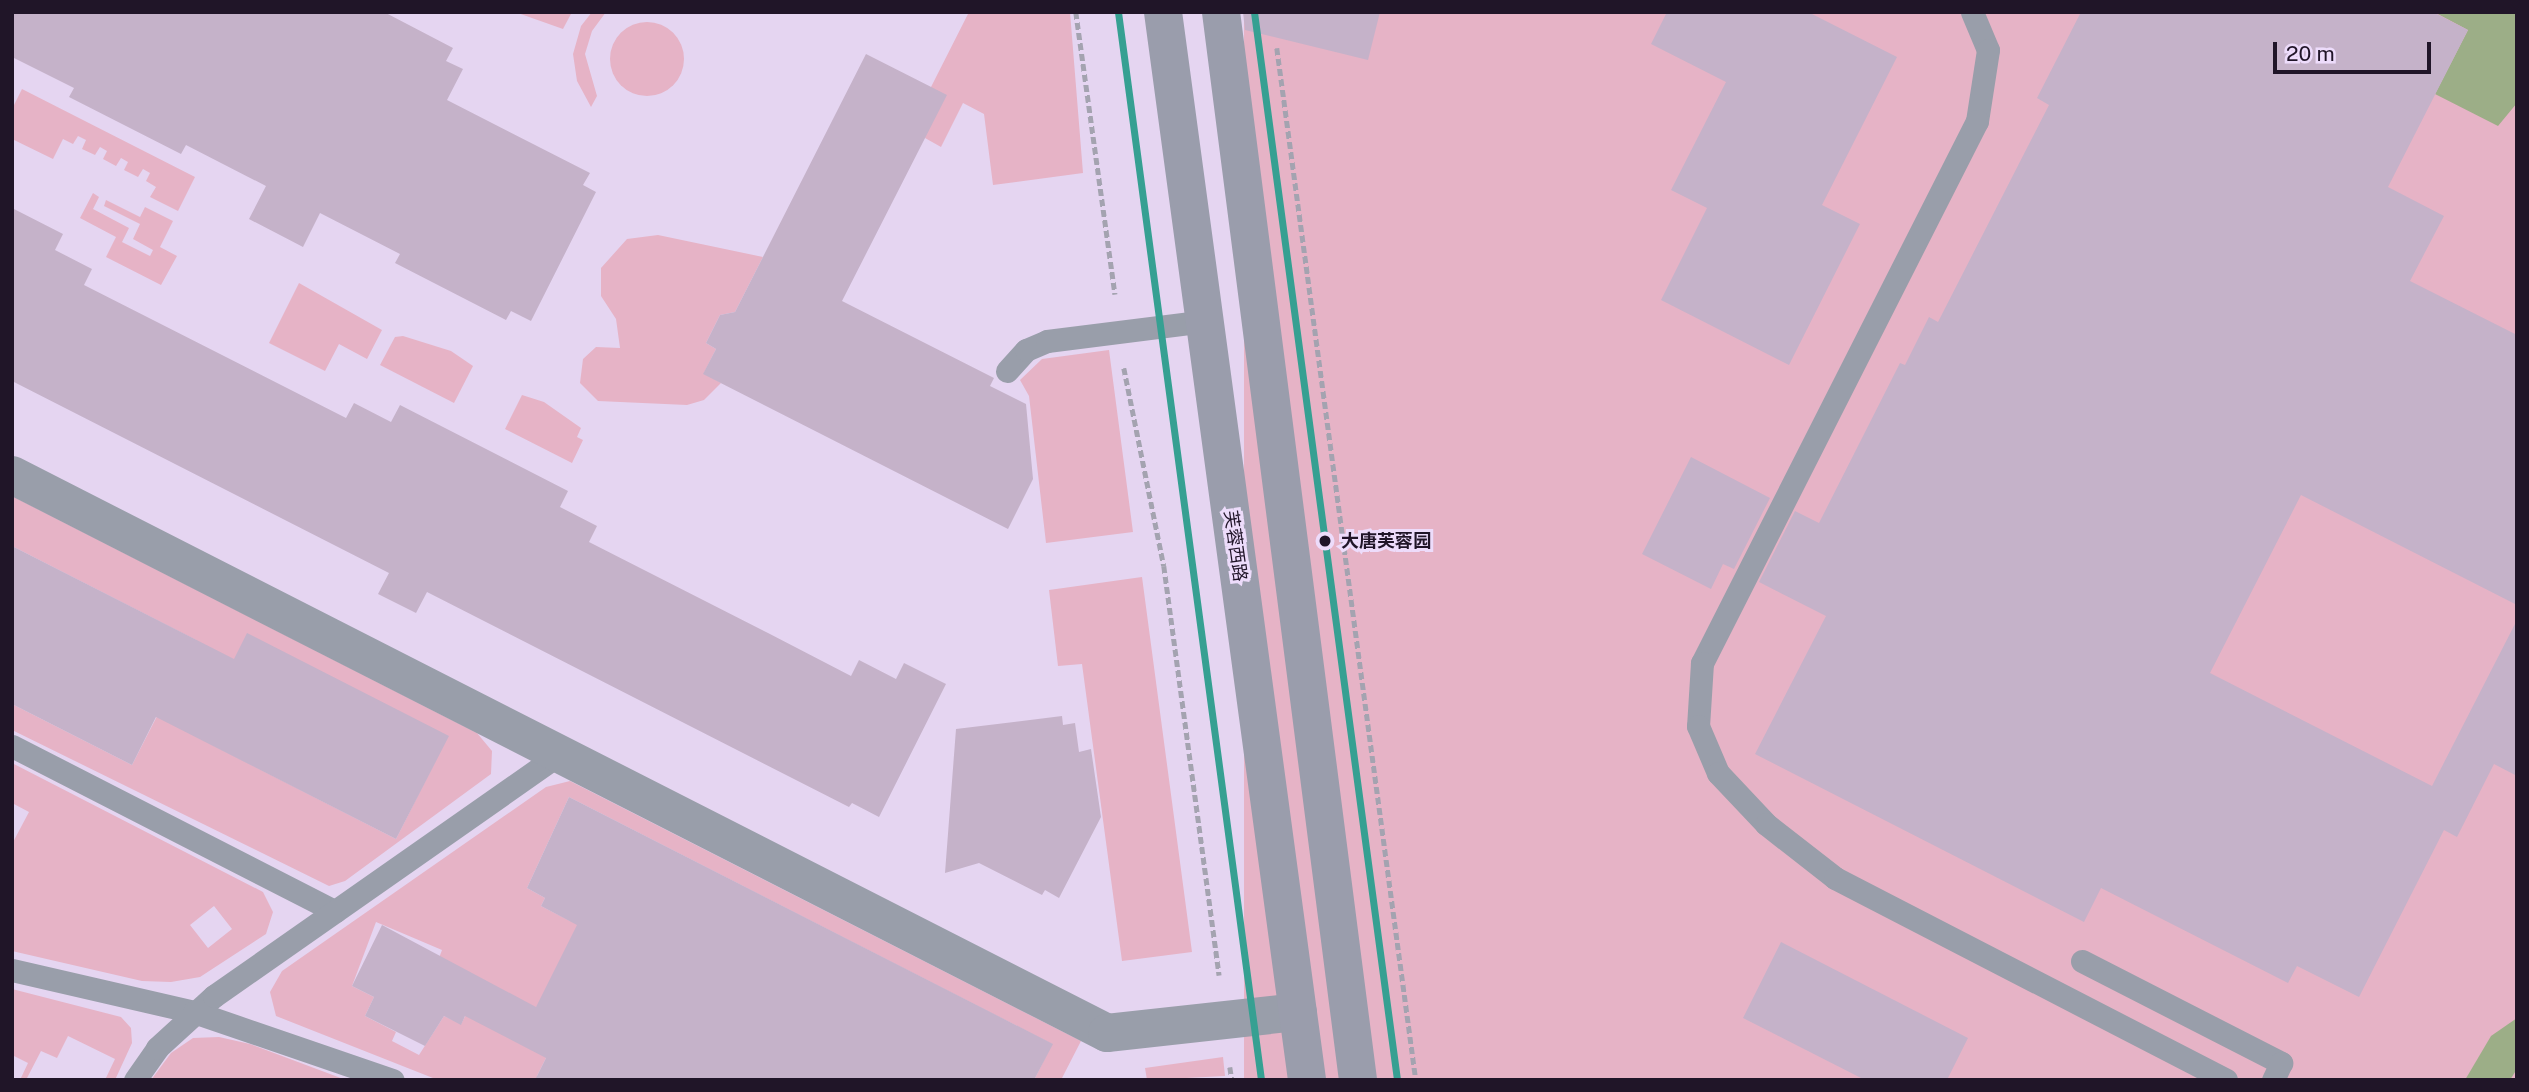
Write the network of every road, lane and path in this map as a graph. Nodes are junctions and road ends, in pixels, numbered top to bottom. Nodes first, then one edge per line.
1 (1076, 12) edge
2 (1163, 12) edge
3 (1221, 12) edge
4 (1972, 12) edge
5 (1276, 40) dead end
6 (1205, 321) junction
7 (1120, 332) junction
8 (1007, 371) dead end
9 (12, 475) edge
10 (12, 746) edge
11 (560, 754) junction
12 (335, 911) junction
13 (2082, 961) dead end
14 (12, 970) edge
15 (194, 1012) junction
16 (1298, 1012) junction
17 (1225, 1021) junction
18 (135, 1080) edge
19 (393, 1080) edge
20 (1232, 1080) edge
21 (1307, 1080) edge
22 (1358, 1080) edge
23 (1416, 1080) edge
24 (2225, 1080) edge
25 (2273, 1080) edge

1 - 7 path
2 - 6 main road, 芙蓉西路
3 - 22 main road
4 - 24 lane
5 - 23 path
6 - 7 lane
6 - 16 main road, 芙蓉西路
7 - 8 lane
7 - 17 path
9 - 11 street
10 - 12 lane
11 - 12 lane
11 - 17 street
12 - 15 lane
13 - 25 lane
14 - 15 lane
15 - 18 lane
15 - 19 lane
16 - 17 street
16 - 21 main road, 芙蓉西路
17 - 20 path

